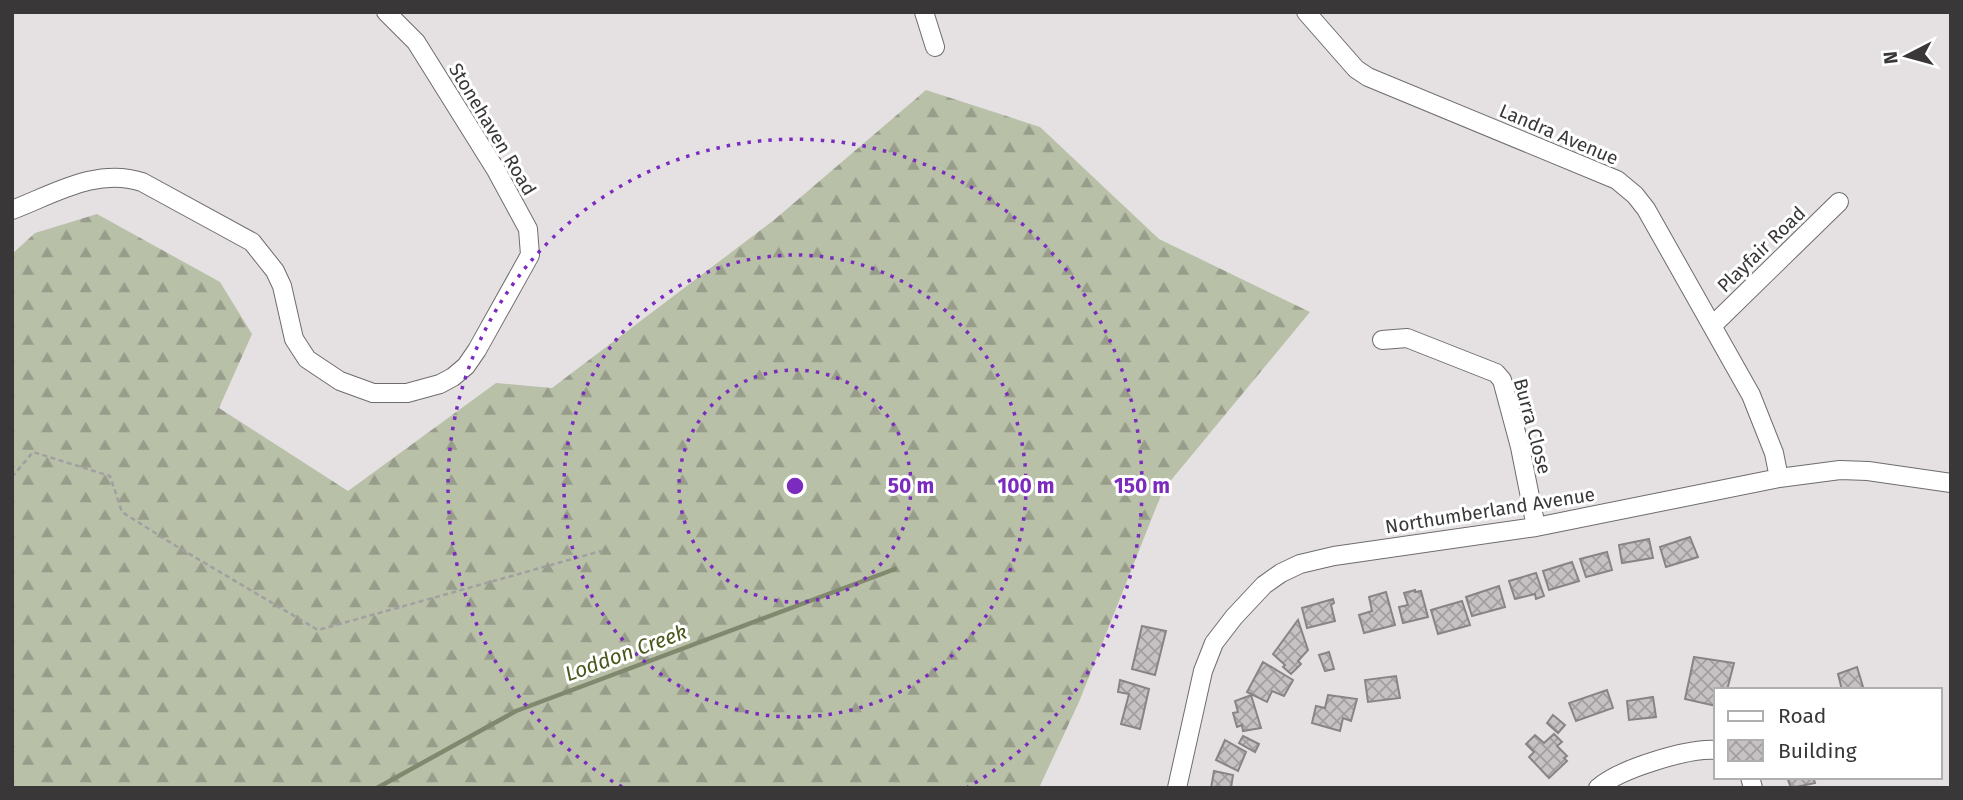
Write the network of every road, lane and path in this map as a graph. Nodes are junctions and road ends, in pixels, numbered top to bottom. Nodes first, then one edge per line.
1 (386, 12) edge
2 (924, 12) edge
3 (1306, 12) edge
4 (935, 47) dead end
5 (1839, 202) dead end
6 (12, 210) edge
7 (1712, 326) junction
8 (1382, 340) dead end
9 (12, 477) edge
10 (1779, 478) junction
11 (1951, 484) edge
12 (1536, 527) junction
13 (601, 551) dead end
14 (1714, 750) edge
15 (1177, 788) edge
16 (1598, 788) edge

1 - 6 street, Stonehaven Road
2 - 4 street
3 - 7 street, Landra Avenue
5 - 7 street, Playfair Road
7 - 10 street, Landra Avenue
8 - 12 street, Burra Close
9 - 13 path
10 - 11 street, Northumberland Avenue
10 - 12 street, Northumberland Avenue
12 - 15 street, Northumberland Avenue
14 - 16 street

